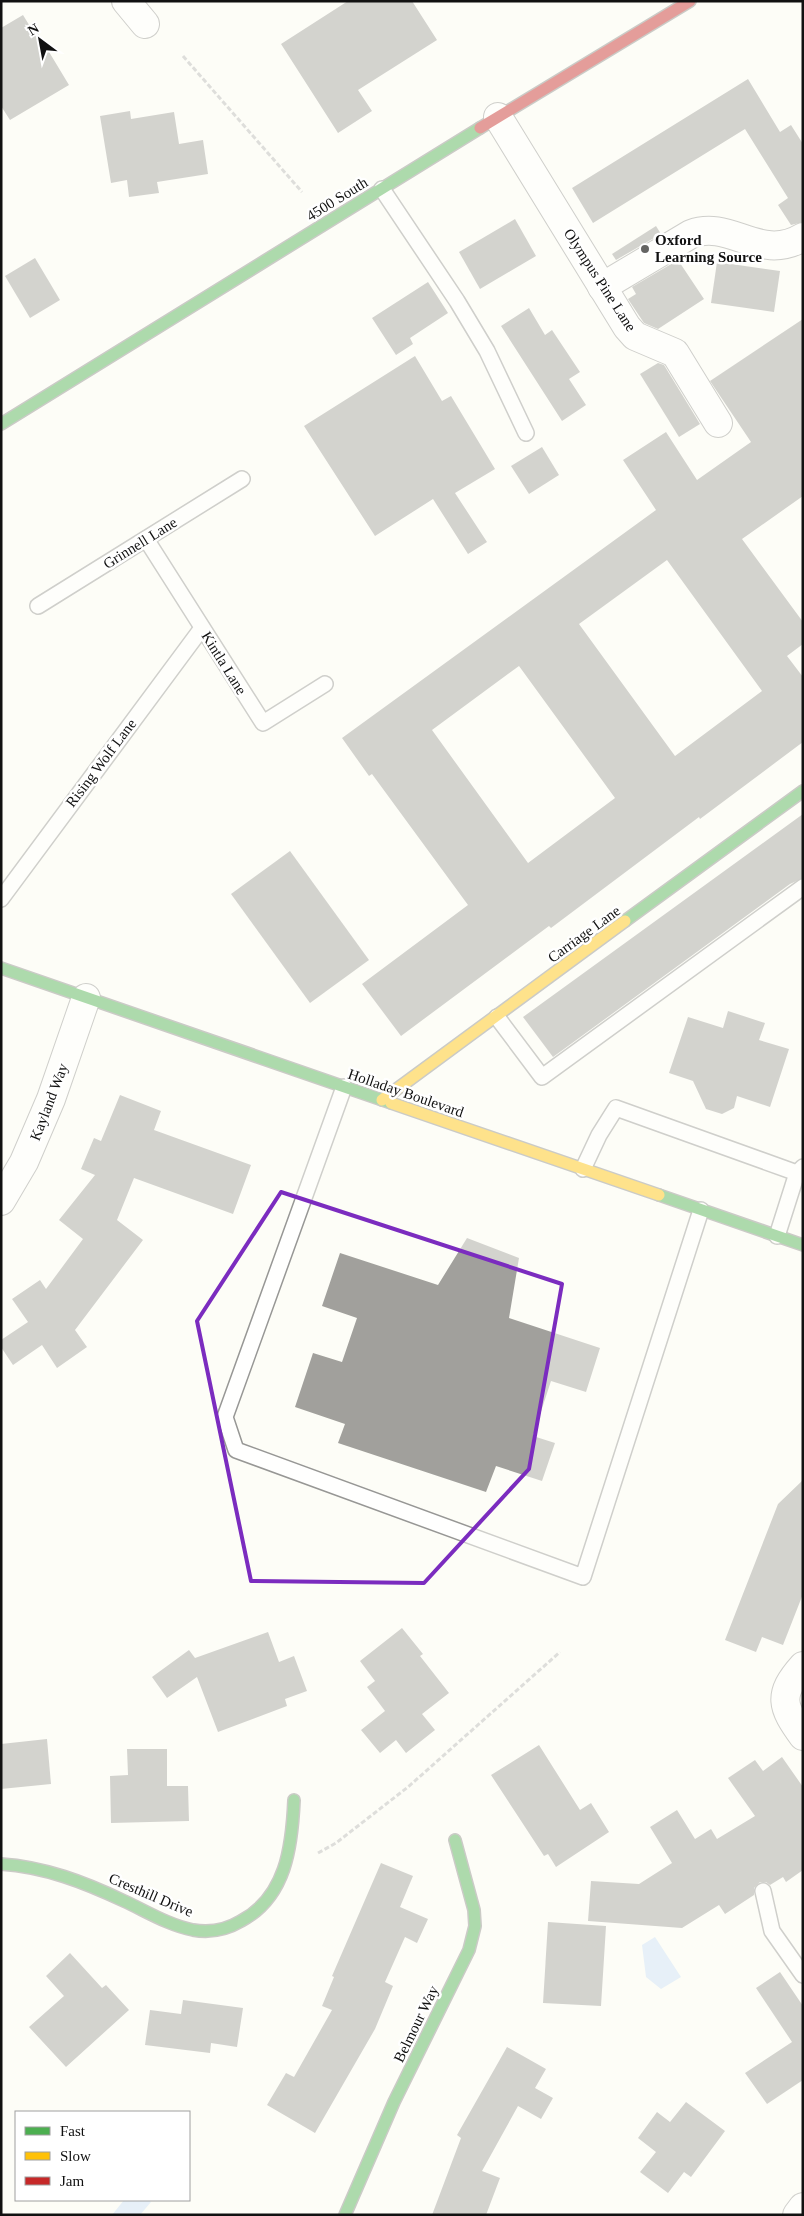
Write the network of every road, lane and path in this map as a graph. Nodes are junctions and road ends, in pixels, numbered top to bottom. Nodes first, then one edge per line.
1 (126, 1) edge
2 (690, 1) edge
3 (145, 24) dead end
4 (183, 56) dead end
5 (498, 117) junction
6 (382, 189) junction
7 (302, 192) dead end
8 (803, 237) edge
9 (602, 287) junction
10 (718, 423) dead end
11 (1, 424) edge
12 (526, 433) dead end
13 (242, 479) dead end
14 (146, 539) junction
15 (38, 606) dead end
16 (202, 628) junction
17 (326, 684) dead end
18 (803, 790) edge
19 (803, 887) edge
20 (1, 898) edge
21 (1, 968) edge
22 (86, 998) junction
23 (497, 1017) junction
24 (344, 1087) junction
25 (382, 1100) junction
26 (583, 1169) junction
27 (800, 1170) edge
28 (1, 1201) edge
29 (701, 1210) junction
30 (777, 1236) junction
31 (803, 1244) edge
32 (560, 1652) dead end
33 (803, 1666) edge
34 (803, 1736) edge
35 (294, 1800) dead end
36 (455, 1840) dead end
37 (1, 1864) edge
38 (285, 1871) junction
39 (763, 1891) dead end
40 (803, 1975) edge
41 (803, 2207) edge
42 (345, 2215) edge
43 (797, 2215) edge

1 - 3 street
2 - 5 street, 4500 South
4 - 7 path
5 - 6 street, 4500 South
5 - 9 street, Olympus Pine Lane
6 - 11 street, 4500 South
6 - 12 lane
8 - 9 street
9 - 10 street, Olympus Pine Lane
13 - 14 lane, Grinnell Lane
14 - 15 lane, Grinnell Lane
14 - 16 lane, Kintla Lane
16 - 17 lane, Kintla Lane
16 - 20 lane, Rising Wolf Lane
18 - 23 street, Carriage Lane
19 - 23 lane
21 - 22 street, Holladay Boulevard
22 - 24 street, Holladay Boulevard
22 - 28 street, Kayland Way
23 - 25 street, Carriage Lane
24 - 25 street, Holladay Boulevard
24 - 29 lane
25 - 26 street, Holladay Boulevard
26 - 27 lane
26 - 29 street, Holladay Boulevard
27 - 30 lane
29 - 30 street, Holladay Boulevard
30 - 31 street, Holladay Boulevard
32 - 38 path
33 - 34 street
35 - 38 street, Cresthill Drive
36 - 42 street, Belmour Way
37 - 38 street, Cresthill Drive
39 - 40 lane
41 - 43 street

